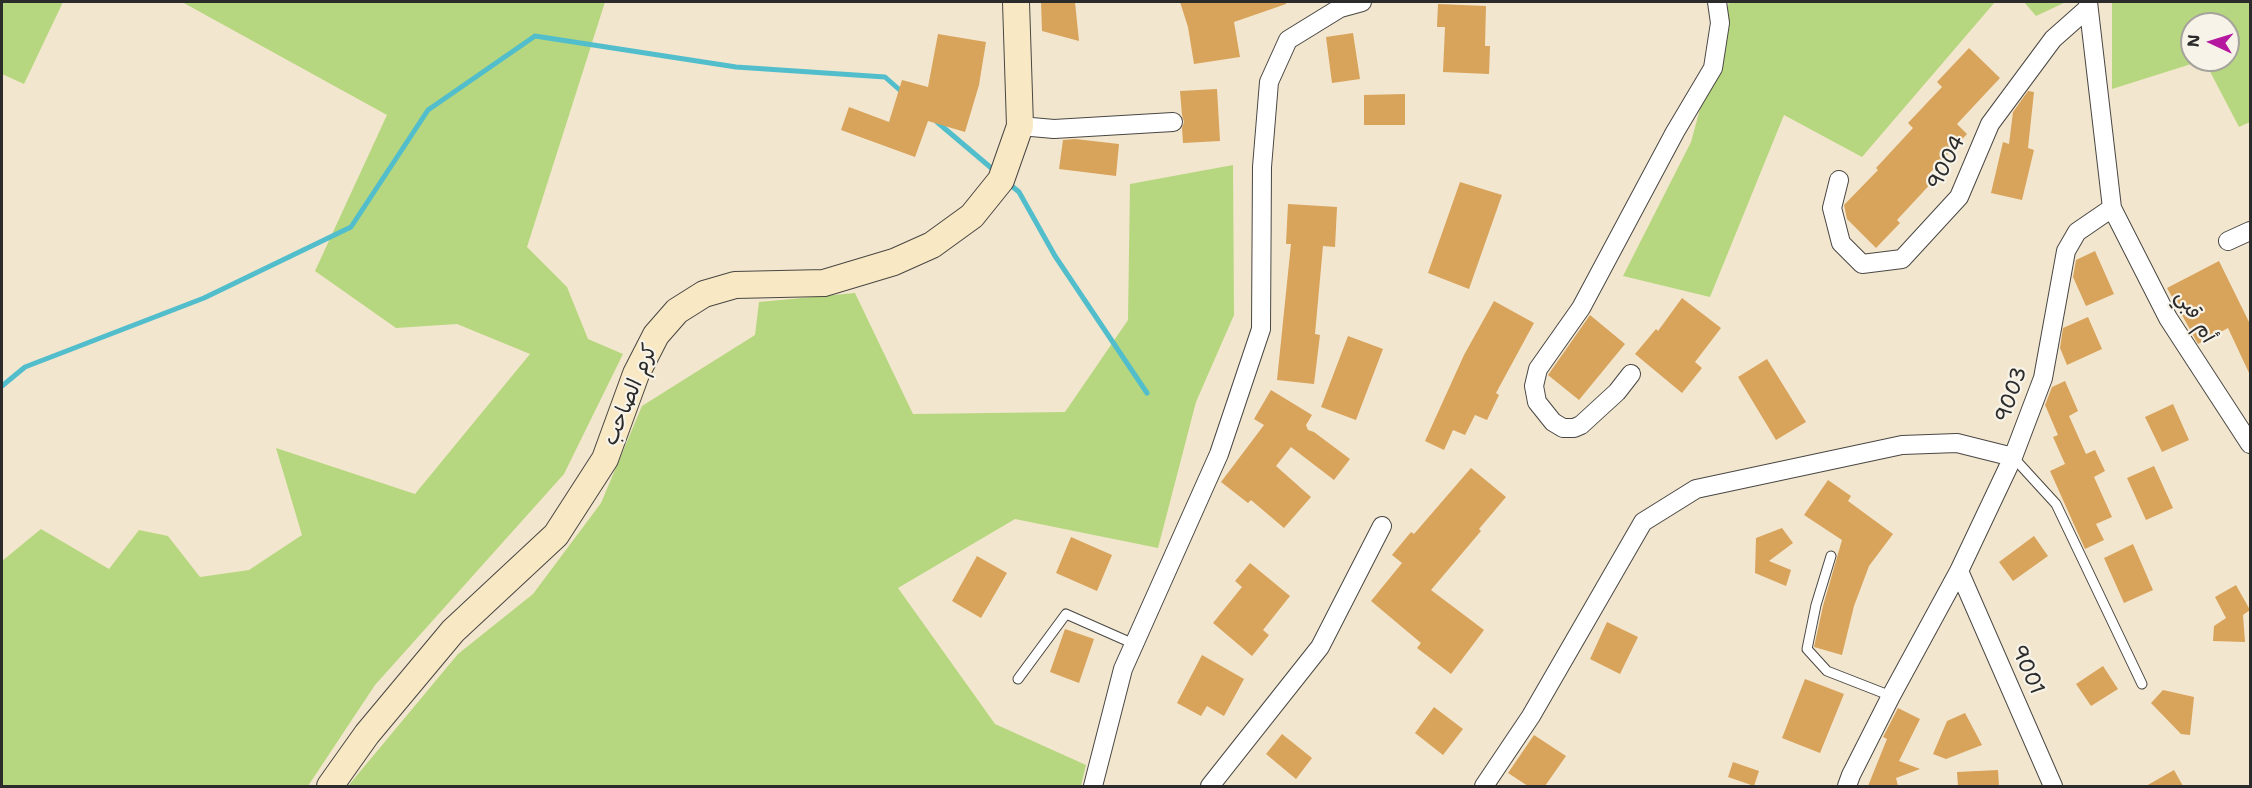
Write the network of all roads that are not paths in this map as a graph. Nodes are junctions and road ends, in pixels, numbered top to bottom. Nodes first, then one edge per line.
1 (1016, 2) edge
2 (1362, 2) edge
3 (1716, 2) edge
4 (2088, 5) edge
5 (1173, 122) dead end
6 (1020, 126) junction
7 (1839, 180) dead end
8 (2112, 208) junction
9 (2250, 231) edge
10 (2228, 241) dead end
11 (1631, 374) dead end
12 (2250, 444) edge
13 (2013, 458) junction
14 (1382, 526) dead end
15 (1831, 556) dead end
16 (1959, 571) junction
17 (1134, 645) junction
18 (1018, 679) dead end
19 (2142, 684) dead end
20 (1891, 696) junction
21 (330, 786) edge
22 (1093, 786) edge
23 (1210, 786) edge
24 (1484, 786) edge
25 (1847, 786) edge
26 (2053, 786) edge

1 - 6 street, كرم الصاحب
2 - 17 street
3 - 11 street
4 - 7 street, 9004
4 - 8 street
5 - 6 street
6 - 21 street, كرم الصاحب
8 - 12 street, أم قبي
8 - 13 street, 9003
9 - 10 street
13 - 16 street, 9003
13 - 19 lane
13 - 24 street
14 - 23 street
15 - 20 lane
16 - 20 street, 9003
16 - 26 street, 9001
17 - 18 lane
17 - 22 street
20 - 25 street, 9003

